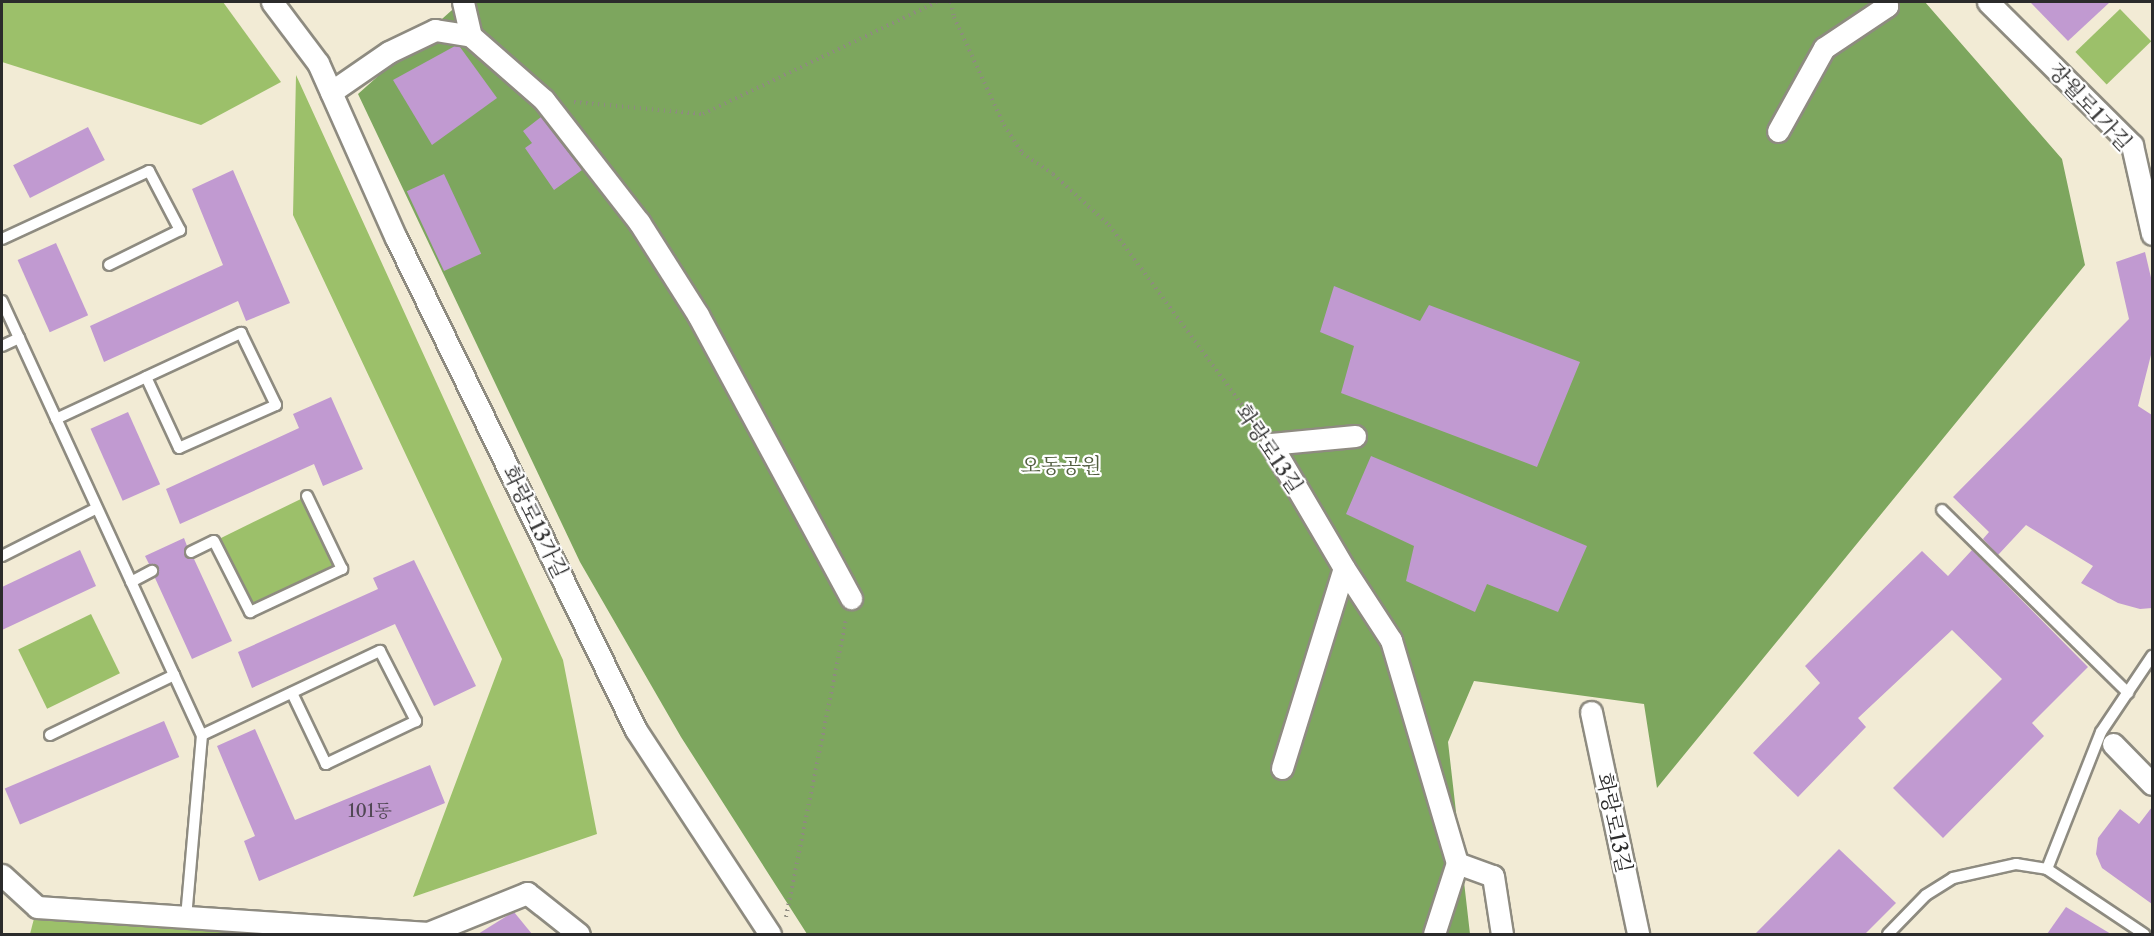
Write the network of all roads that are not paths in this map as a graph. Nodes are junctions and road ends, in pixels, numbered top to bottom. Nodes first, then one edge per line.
1 (272, 2) edge
2 (464, 2) edge
3 (1886, 2) edge
4 (1988, 2) edge
5 (471, 36) junction
6 (331, 92) junction
7 (1778, 131) dead end
8 (2152, 234) edge
9 (2, 239) edge
10 (109, 265) dead end
11 (2, 301) edge
12 (19, 338) junction
13 (2, 346) edge
14 (146, 377) junction
15 (56, 418) junction
16 (1355, 436) dead end
17 (308, 496) dead end
18 (97, 508) junction
19 (1942, 510) dead end
20 (190, 552) dead end
21 (2, 556) edge
22 (1344, 568) junction
23 (152, 571) dead end
24 (131, 582) junction
25 (851, 598) road end
26 (2152, 656) edge
27 (174, 675) junction
28 (292, 693) junction
29 (2128, 693) junction
30 (1591, 712) dead end
31 (50, 735) dead end
32 (202, 735) junction
33 (2107, 738) junction
34 (1282, 768) dead end
35 (2152, 784) edge
36 (1457, 863) junction
37 (2047, 869) junction
38 (2, 875) edge
39 (186, 917) junction
40 (778, 929) edge
41 (579, 934) edge
42 (1434, 934) edge
43 (1502, 934) edge
44 (1638, 934) edge
45 (1888, 934) edge
46 (2144, 934) edge

1 - 6 street, 화랑로13가길
2 - 5 street
3 - 7 street
4 - 8 street, 장월로1가길
5 - 6 street
5 - 25 street
6 - 40 street, 화랑로13가길
9 - 10 lane
11 - 12 lane
12 - 13 lane
12 - 15 lane
14 - 14 lane
14 - 15 lane
15 - 18 lane
16 - 22 street, 화랑로13길
17 - 20 lane
18 - 21 lane
18 - 24 lane
19 - 29 lane
22 - 34 street
22 - 36 street, 화랑로13길
23 - 24 lane
24 - 27 lane
26 - 29 lane
27 - 31 lane
27 - 32 lane
28 - 28 lane
28 - 32 lane
29 - 33 lane
30 - 44 street, 화랑로13길
32 - 39 lane
33 - 35 street
33 - 37 lane
36 - 42 street
36 - 43 street
37 - 45 lane
37 - 46 lane
38 - 39 street
39 - 41 street

